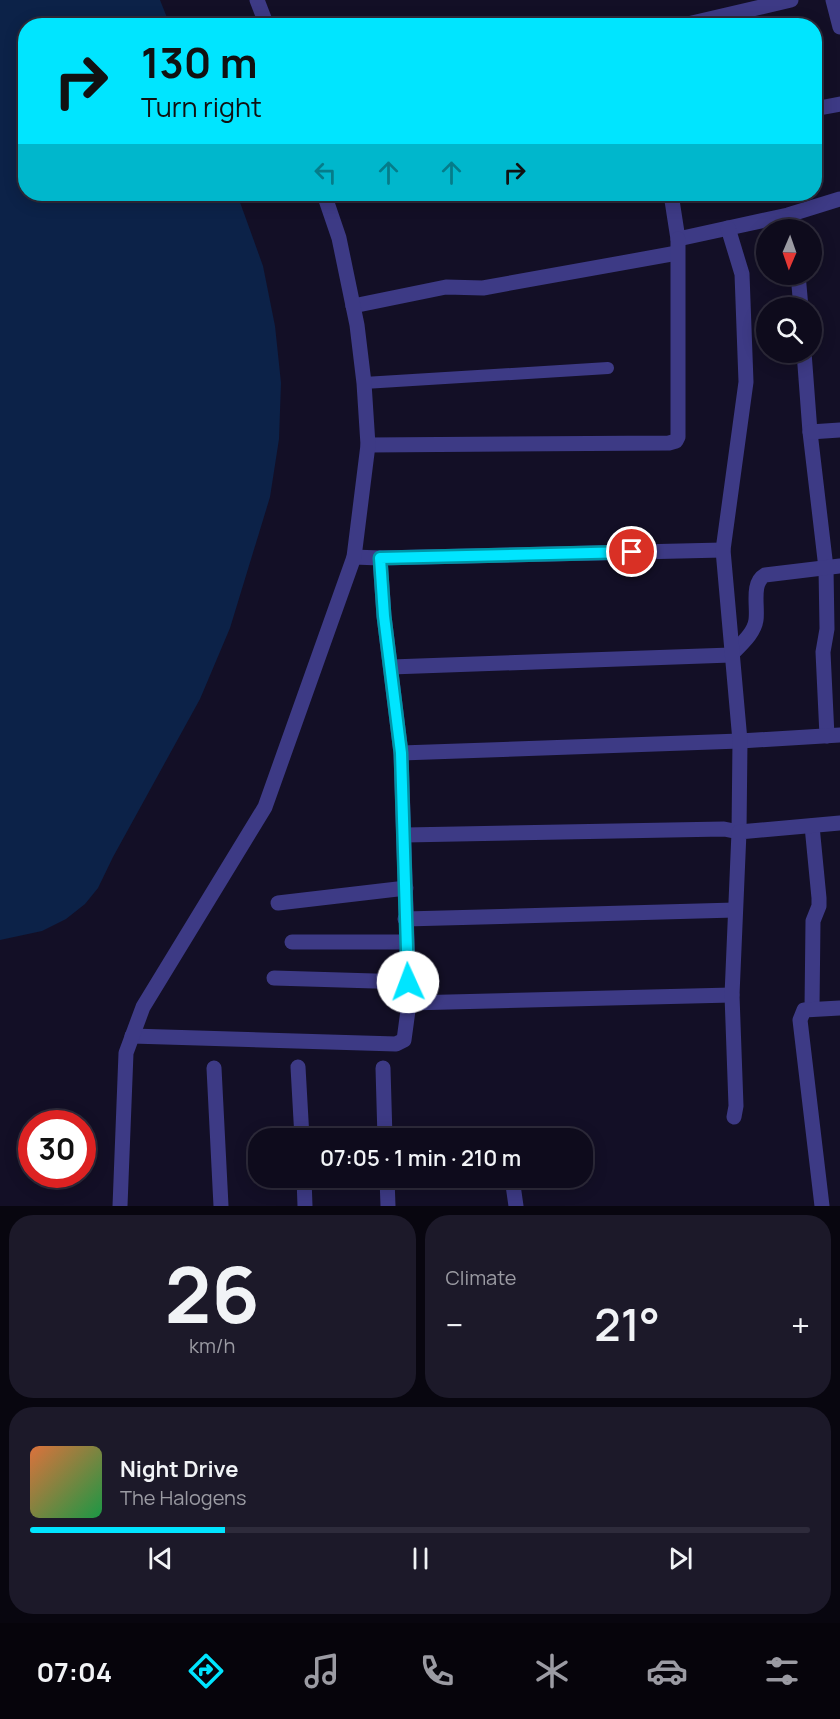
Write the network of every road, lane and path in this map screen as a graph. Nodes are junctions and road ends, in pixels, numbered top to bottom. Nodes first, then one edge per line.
1 (791, 0) edge
2 (833, 0) edge
3 (261, 2) edge
4 (265, 18) edge
5 (713, 18) edge
6 (840, 27) edge
7 (840, 104) edge
8 (822, 108) edge
9 (840, 199) edge
10 (326, 201) edge
11 (672, 201) edge
12 (797, 219) edge
13 (756, 225) edge
14 (728, 228) junction
15 (677, 246) junction
16 (353, 306) junction
17 (805, 363) edge
18 (608, 368) dead end
19 (364, 383) junction
20 (840, 430) edge
21 (810, 432) junction
22 (368, 445) junction
23 (723, 550) junction
24 (354, 557) junction
25 (380, 558) junction
26 (833, 567) edge
27 (731, 655) junction
28 (391, 667) junction
29 (834, 736) edge
30 (740, 741) junction
31 (401, 753) junction
32 (840, 823) edge
33 (812, 825) junction
34 (739, 832) junction
35 (405, 835) junction
36 (406, 888) junction
37 (278, 903) dead end
38 (735, 910) junction
39 (405, 920) junction
40 (292, 942) dead end
41 (406, 942) junction
42 (274, 978) dead end
43 (408, 982) junction
44 (732, 995) junction
45 (409, 1003) junction
46 (812, 1008) junction
47 (840, 1008) edge
48 (132, 1036) junction
49 (298, 1067) dead end
50 (214, 1068) dead end
51 (383, 1068) dead end
52 (734, 1118) dead end
53 (301, 1128) edge
54 (385, 1128) edge
55 (304, 1188) edge
56 (387, 1188) edge
57 (513, 1188) edge
58 (120, 1206) edge
59 (221, 1206) edge
60 (305, 1206) edge
61 (388, 1206) edge
62 (516, 1206) edge
63 (822, 1206) edge

1 - 5 street
2 - 6 street
3 - 4 street
7 - 8 street
9 - 12 street
10 - 16 street
11 - 15 street
13 - 14 street
14 - 15 street
14 - 23 street
15 - 16 street
15 - 22 street
16 - 19 street
17 - 21 street
18 - 19 lane
19 - 22 street
20 - 21 street
21 - 26 street
22 - 24 street
23 - 25 street
23 - 27 street
24 - 25 street
24 - 48 street
25 - 28 street
26 - 27 street
26 - 29 street
27 - 28 street
27 - 30 street
28 - 31 street
29 - 30 street
30 - 31 street
30 - 34 street
31 - 35 street
32 - 33 street
33 - 34 street
33 - 46 street
34 - 35 street
34 - 38 street
35 - 36 street
36 - 37 street
36 - 39 street
38 - 39 street
38 - 44 street
39 - 41 street
40 - 41 street
41 - 43 street
42 - 43 street
43 - 45 street
44 - 45 street
44 - 52 street
45 - 48 street
46 - 47 street
46 - 63 street
48 - 58 street
49 - 53 street
50 - 59 street
51 - 54 street
55 - 60 street
56 - 61 street
57 - 62 street

